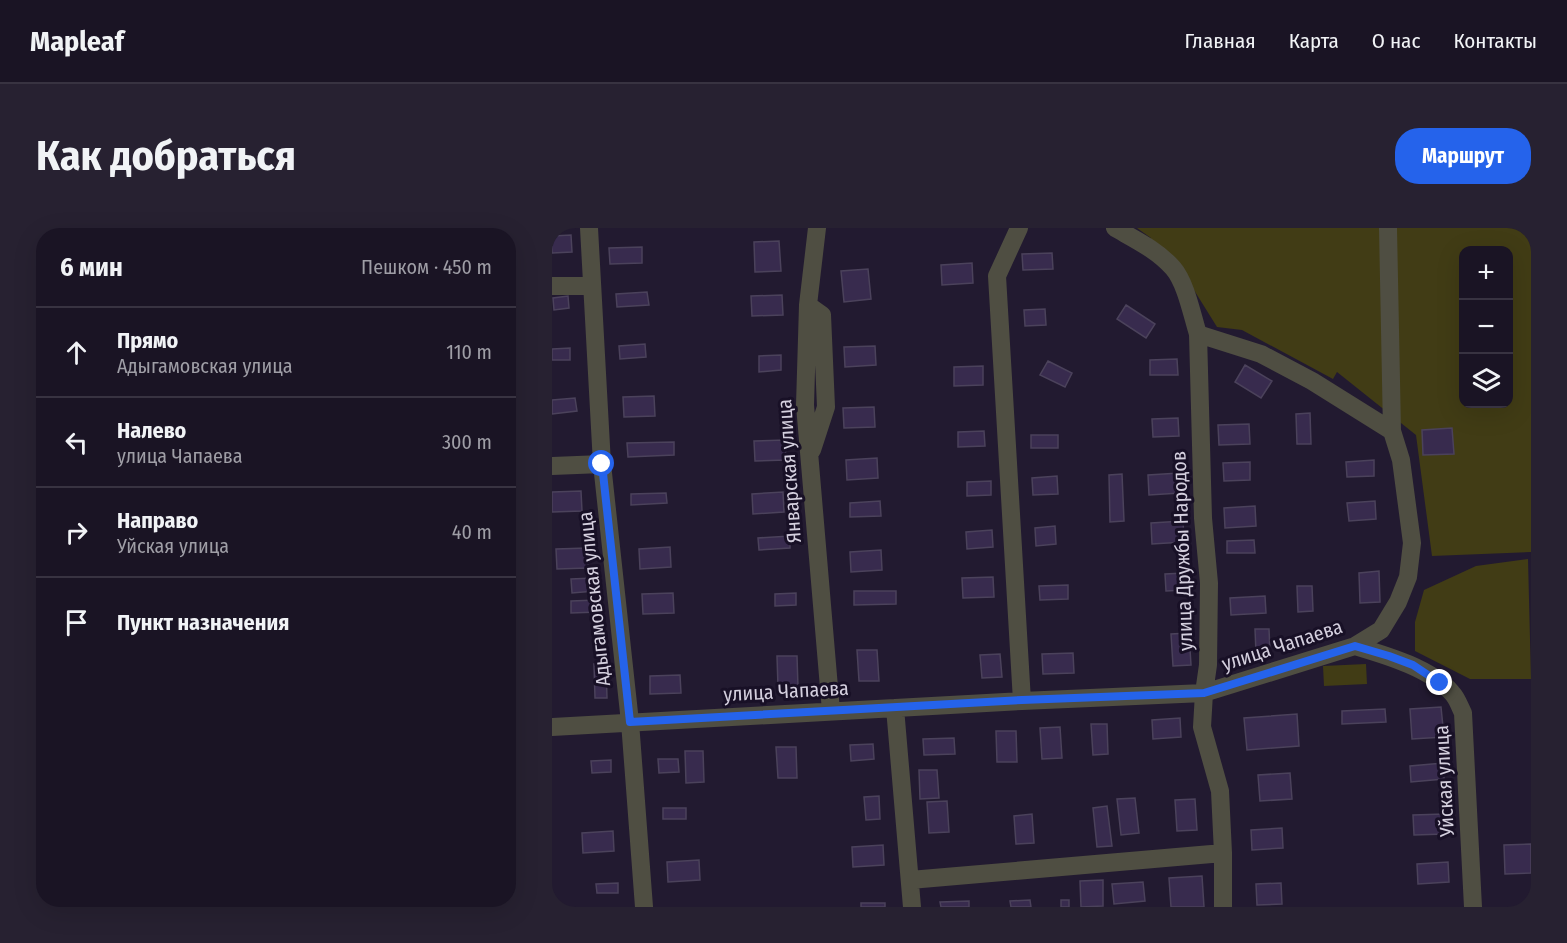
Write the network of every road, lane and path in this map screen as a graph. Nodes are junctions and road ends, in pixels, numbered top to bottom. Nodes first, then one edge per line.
1 (589, 228) edge
2 (817, 228) edge
3 (1019, 228) edge
4 (1115, 228) edge
5 (1388, 228) edge
6 (552, 285) edge
7 (592, 285) junction
8 (1198, 334) junction
9 (1392, 431) junction
10 (602, 464) junction
11 (552, 466) edge
12 (1355, 646) junction
13 (1204, 693) junction
14 (1022, 700) junction
15 (895, 708) junction
16 (831, 711) junction
17 (630, 722) junction
18 (552, 727) edge
19 (1223, 853) junction
20 (910, 880) junction
21 (644, 907) edge
22 (912, 907) edge
23 (1223, 907) edge
24 (1473, 907) edge

1 - 7 street, Адыгамовская улица
2 - 16 street, Январская улица
3 - 14 street
4 - 8 street, улица Дружбы Народов
5 - 9 street, улица Чапаева
6 - 7 street
7 - 10 street, Адыгамовская улица
8 - 9 street
8 - 13 street, улица Дружбы Народов
9 - 12 street, улица Чапаева
10 - 11 street
10 - 17 street, Адыгамовская улица
12 - 13 street, улица Чапаева
12 - 24 street, Уйская улица
13 - 14 street, улица Чапаева
13 - 19 street, улица Дружбы Народов
14 - 15 street, улица Чапаева
15 - 16 street, улица Чапаева
15 - 20 street
16 - 17 street, улица Чапаева
17 - 18 street, улица Чапаева
17 - 21 street, Адыгамовская улица
19 - 20 street
19 - 23 street, улица Дружбы Народов
20 - 22 street

